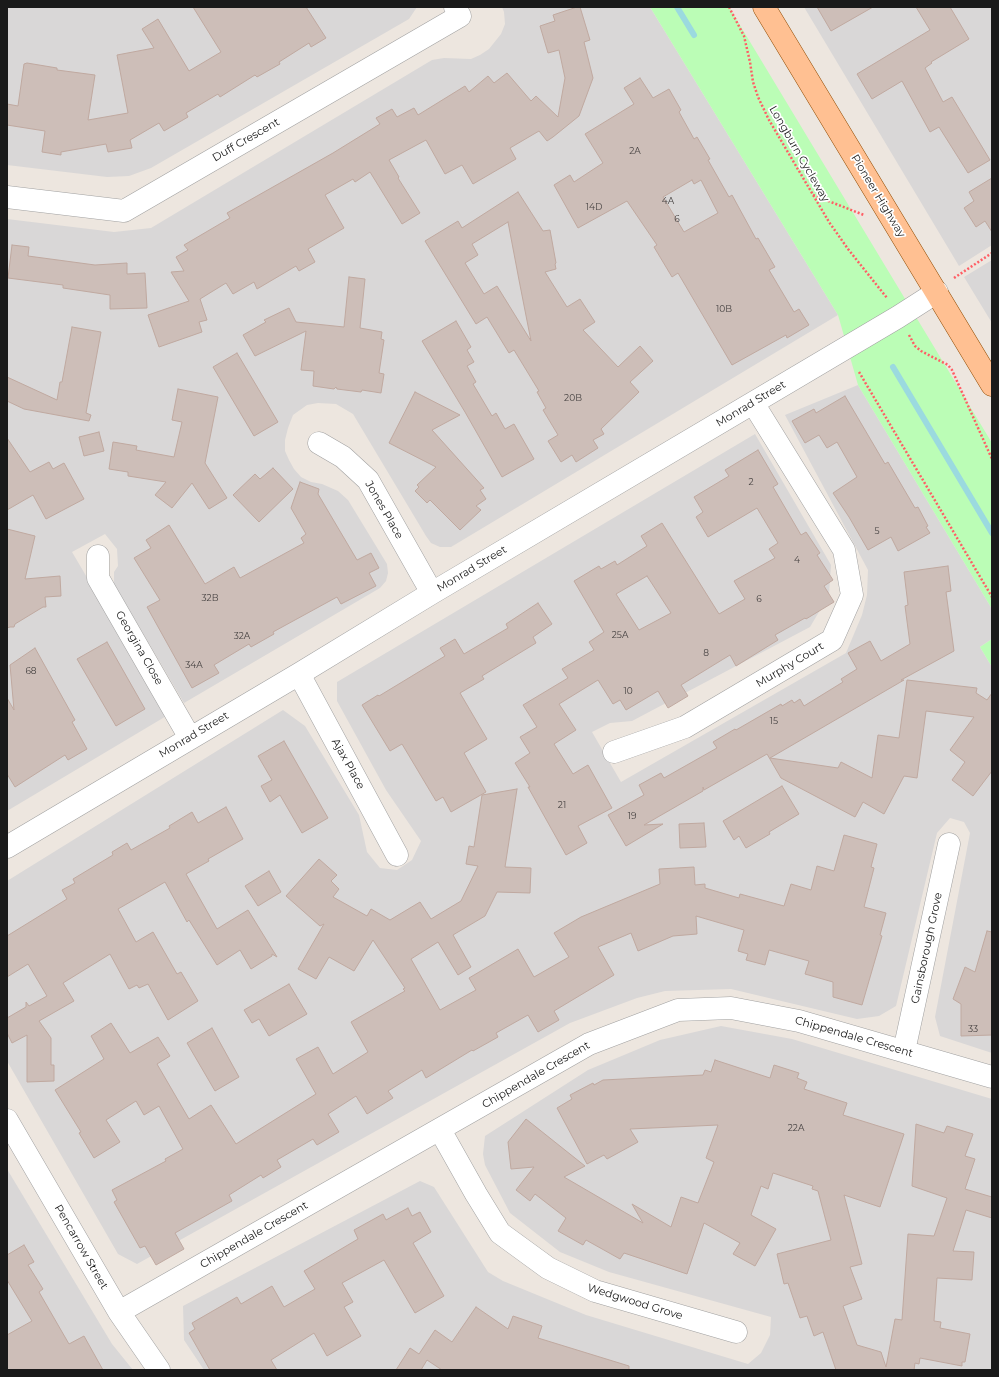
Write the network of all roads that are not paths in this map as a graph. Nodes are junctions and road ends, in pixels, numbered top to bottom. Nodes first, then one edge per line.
1 (455, 7) edge
2 (764, 7) edge
3 (7, 197) edge
4 (937, 292) junction
5 (992, 385) edge
6 (753, 402) junction
7 (319, 443) dead end
8 (98, 556) dead end
9 (432, 593) junction
10 (299, 674) junction
11 (190, 738) junction
12 (614, 752) dead end
13 (949, 844) dead end
14 (7, 847) edge
15 (397, 855) dead end
16 (904, 1051) junction
17 (992, 1077) edge
18 (7, 1120) edge
19 (440, 1130) junction
20 (119, 1312) junction
21 (736, 1332) dead end
22 (159, 1370) edge

1 - 3 street, Duff Crescent
2 - 4 main road, Pioneer Highway
4 - 5 main road, Pioneer Highway
4 - 6 street, Monrad Street
6 - 9 street, Monrad Street
6 - 12 street, Murphy Court
7 - 9 street, Jones Place
8 - 11 street, Georgina Close
9 - 10 street, Monrad Street
10 - 11 street, Monrad Street
10 - 15 street, Ajax Place
11 - 14 street, Monrad Street
13 - 16 street, Gainsborough Grove
16 - 17 street, Chippendale Crescent
16 - 19 street, Chippendale Crescent
18 - 20 street, Pencarrow Street
19 - 20 street, Chippendale Crescent
19 - 21 street, Wedgwood Grove
20 - 22 street, Pencarrow Street

